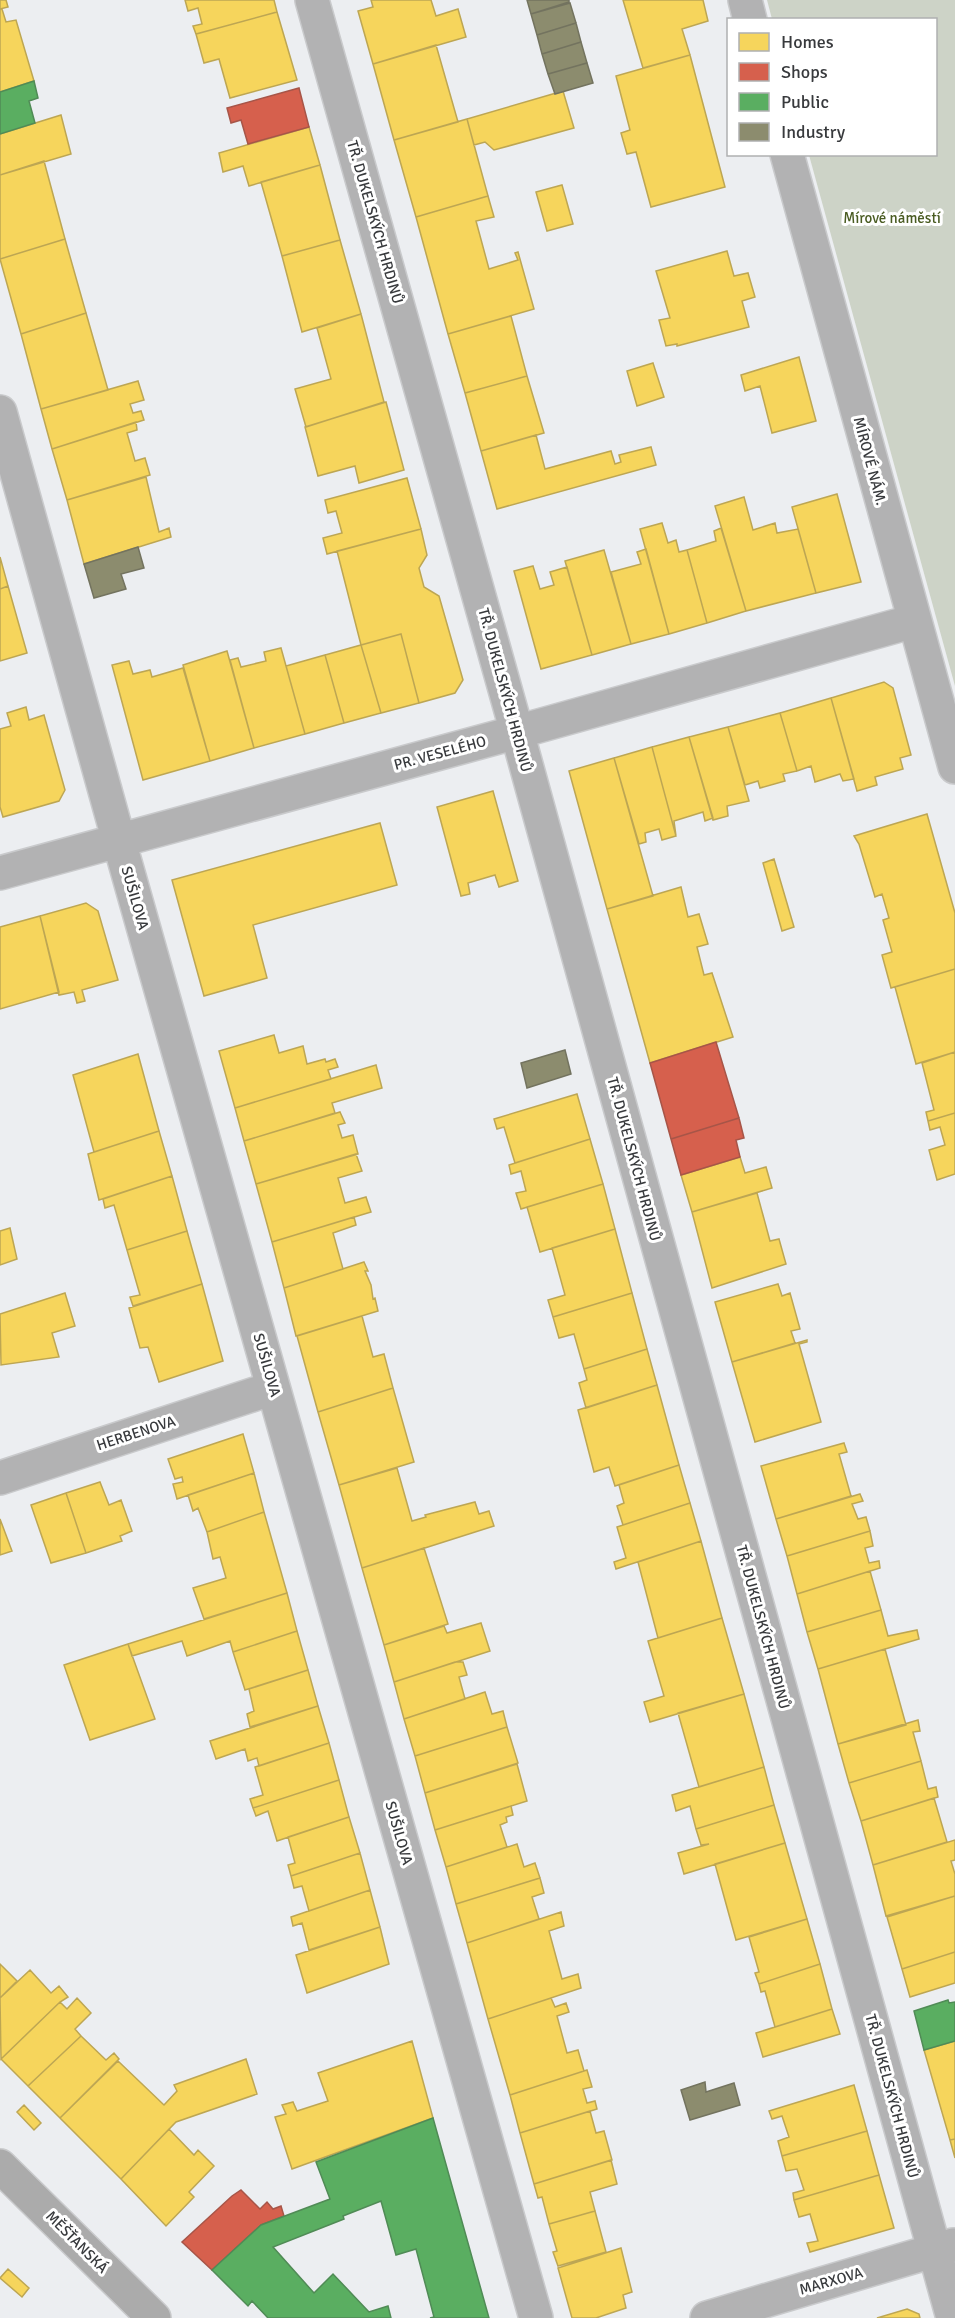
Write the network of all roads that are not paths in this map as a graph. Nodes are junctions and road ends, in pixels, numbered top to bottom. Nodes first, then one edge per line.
1 (312, 0) edge
2 (745, 0) edge
3 (750, 18) edge
4 (788, 156) edge
5 (0, 412) edge
6 (914, 621) junction
7 (517, 732) junction
8 (955, 766) edge
9 (119, 841) junction
10 (0, 873) edge
11 (273, 1388) junction
12 (0, 1478) edge
13 (0, 2166) edge
14 (944, 2248) edge
15 (154, 2318) edge
16 (536, 2318) edge
17 (707, 2318) edge
18 (953, 2318) edge

1 - 7 street, TŘ. DUKELSKÝCH HRDINŮ
2 - 3 street
4 - 6 street, MÍROVÉ NÁM.
5 - 9 street, SUŠILOVA
6 - 7 street, PR. VESELÉHO
6 - 8 street, MÍROVÉ NÁM.
7 - 9 street, PR. VESELÉHO
7 - 14 street, TŘ. DUKELSKÝCH HRDINŮ
9 - 10 street, PR. VESELÉHO
9 - 11 street, SUŠILOVA
11 - 12 street, HERBENOVA
11 - 16 street, SUŠILOVA
13 - 15 main road, MĚŠŤANSKÁ
14 - 17 street, MARXOVA
14 - 18 street, TŘ. DUKELSKÝCH HRDINŮ

